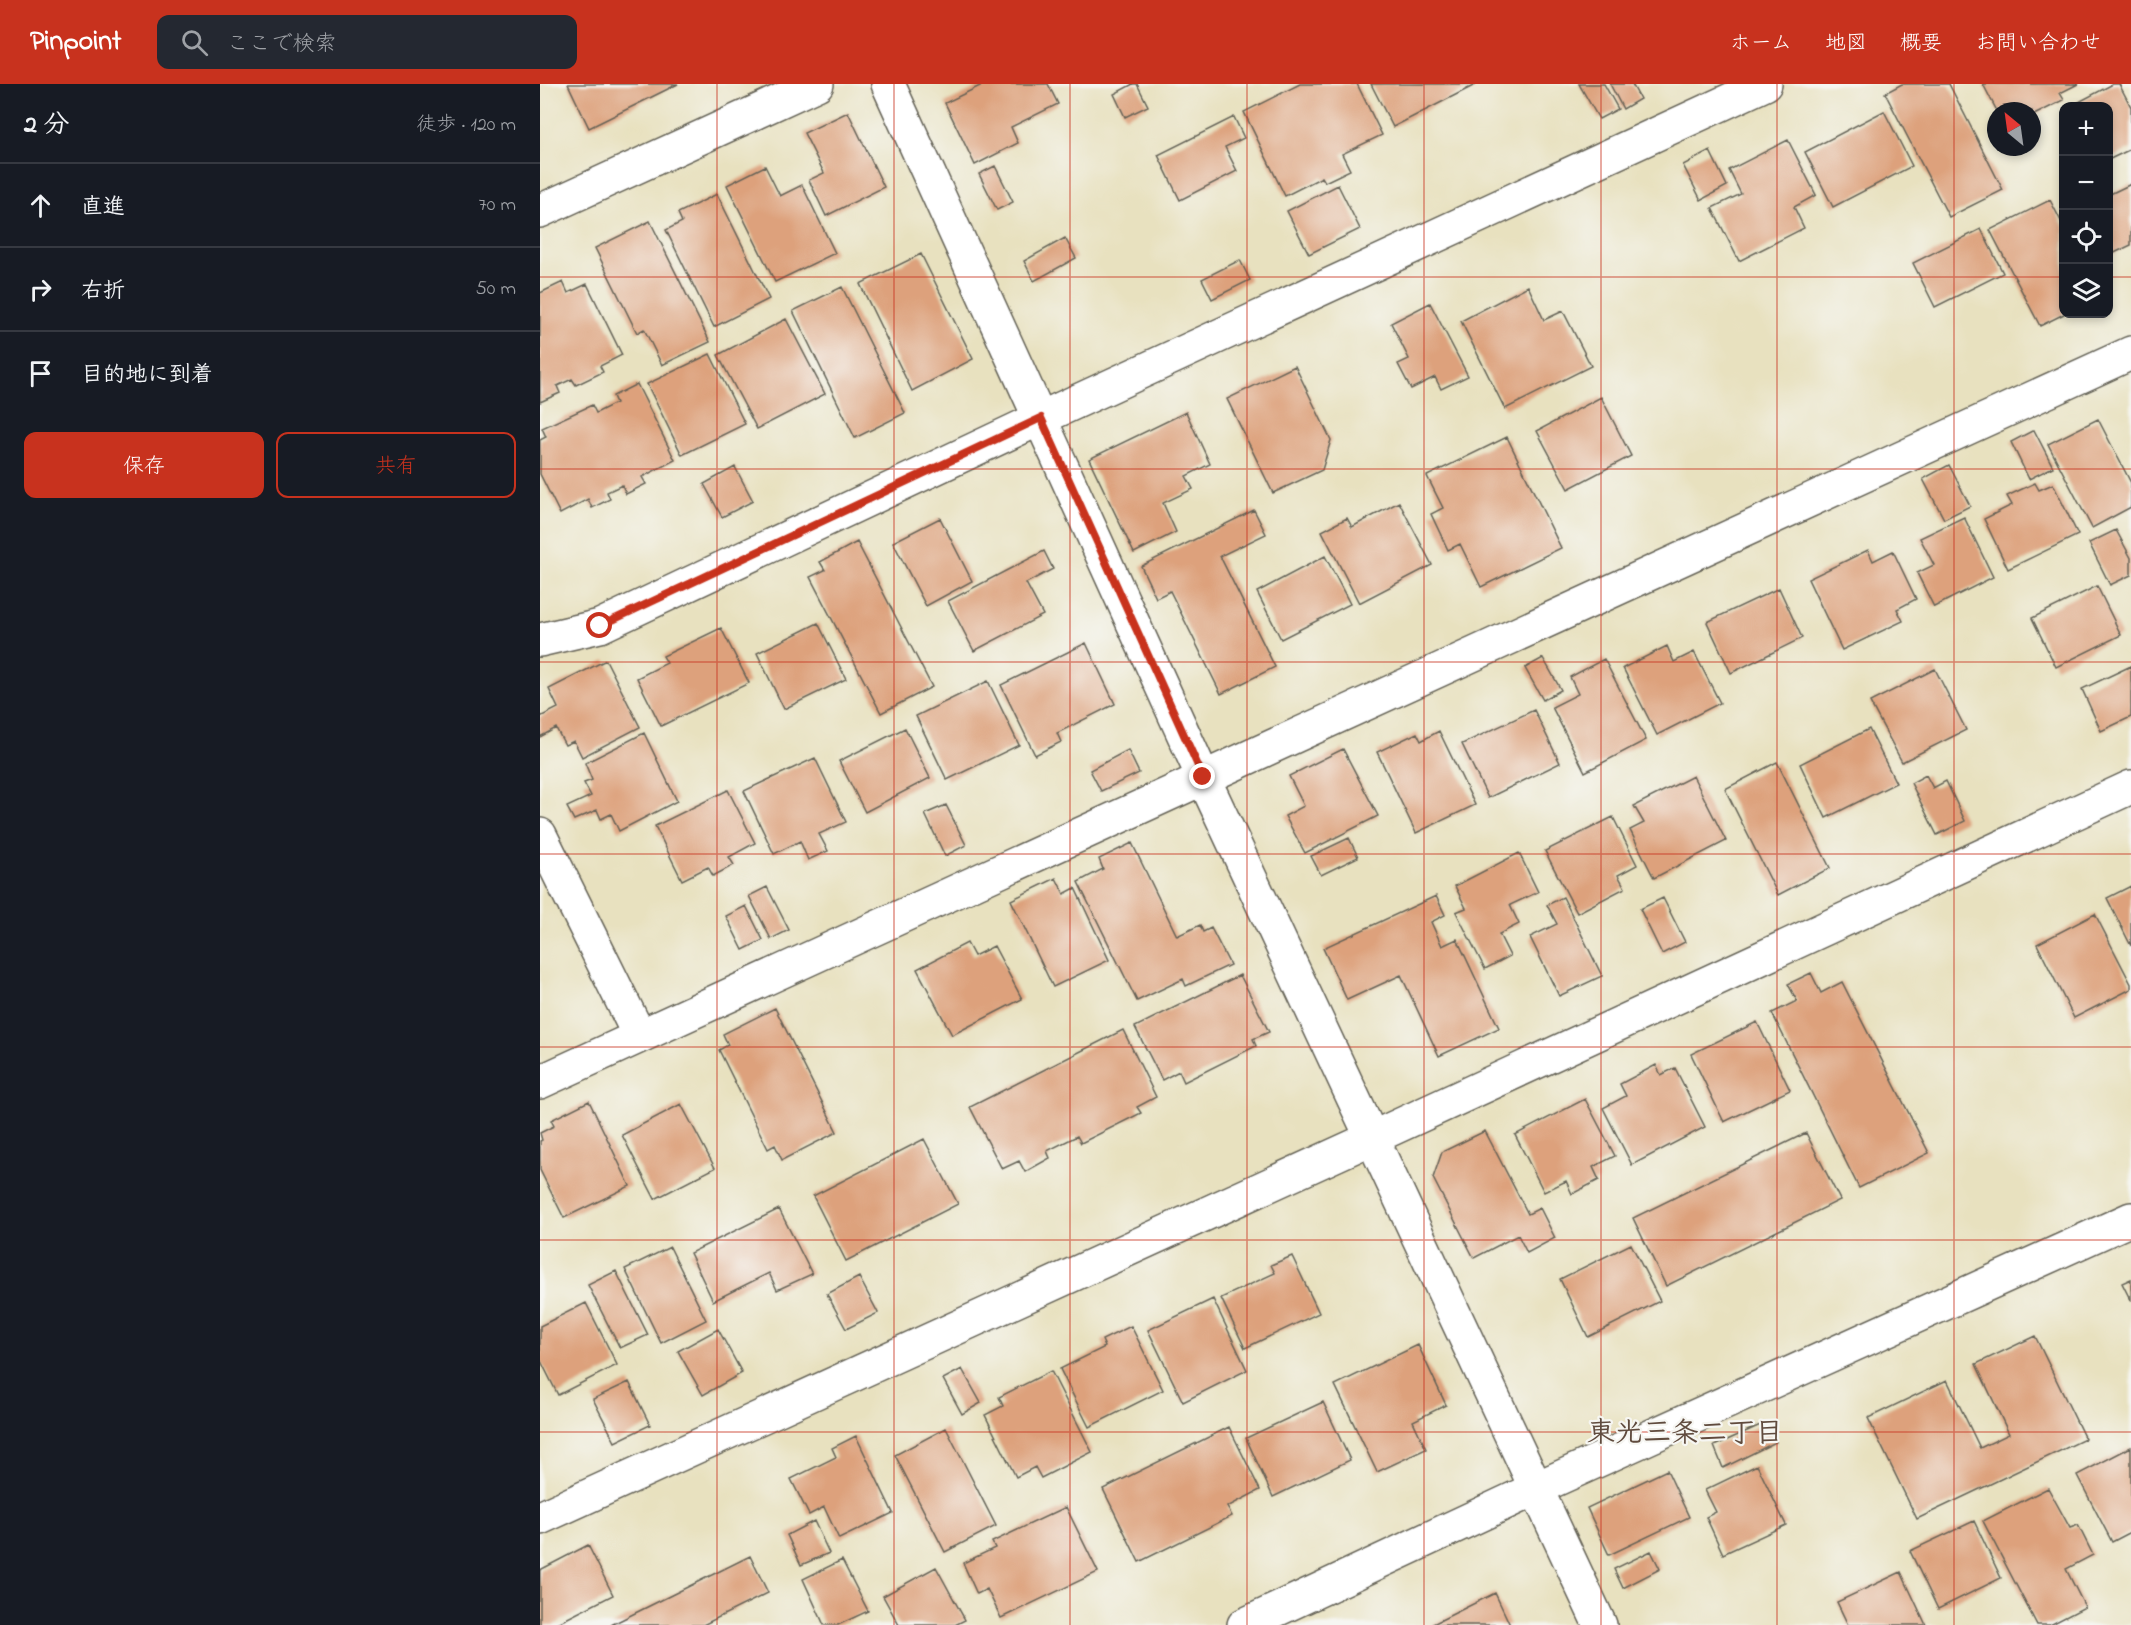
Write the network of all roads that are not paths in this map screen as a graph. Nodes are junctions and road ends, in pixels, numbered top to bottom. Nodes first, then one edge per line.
1 (817, 84) edge
2 (888, 84) edge
3 (1765, 84) edge
4 (540, 211) edge
5 (2131, 353) edge
6 (1041, 418) junction
7 (540, 640) edge
8 (1203, 777) junction
9 (2131, 787) edge
10 (540, 835) edge
11 (639, 1035) junction
12 (540, 1082) edge
13 (1372, 1138) junction
14 (2131, 1219) edge
15 (1537, 1488) junction
16 (540, 1518) edge
17 (1244, 1625) edge
18 (1600, 1625) edge

1 - 4 street
2 - 6 street
3 - 6 street
5 - 8 street
6 - 7 street
6 - 8 street
8 - 11 street
8 - 13 street
9 - 13 street
10 - 11 street
11 - 12 street
13 - 15 street
13 - 16 street
14 - 15 street
15 - 17 street
15 - 18 street

